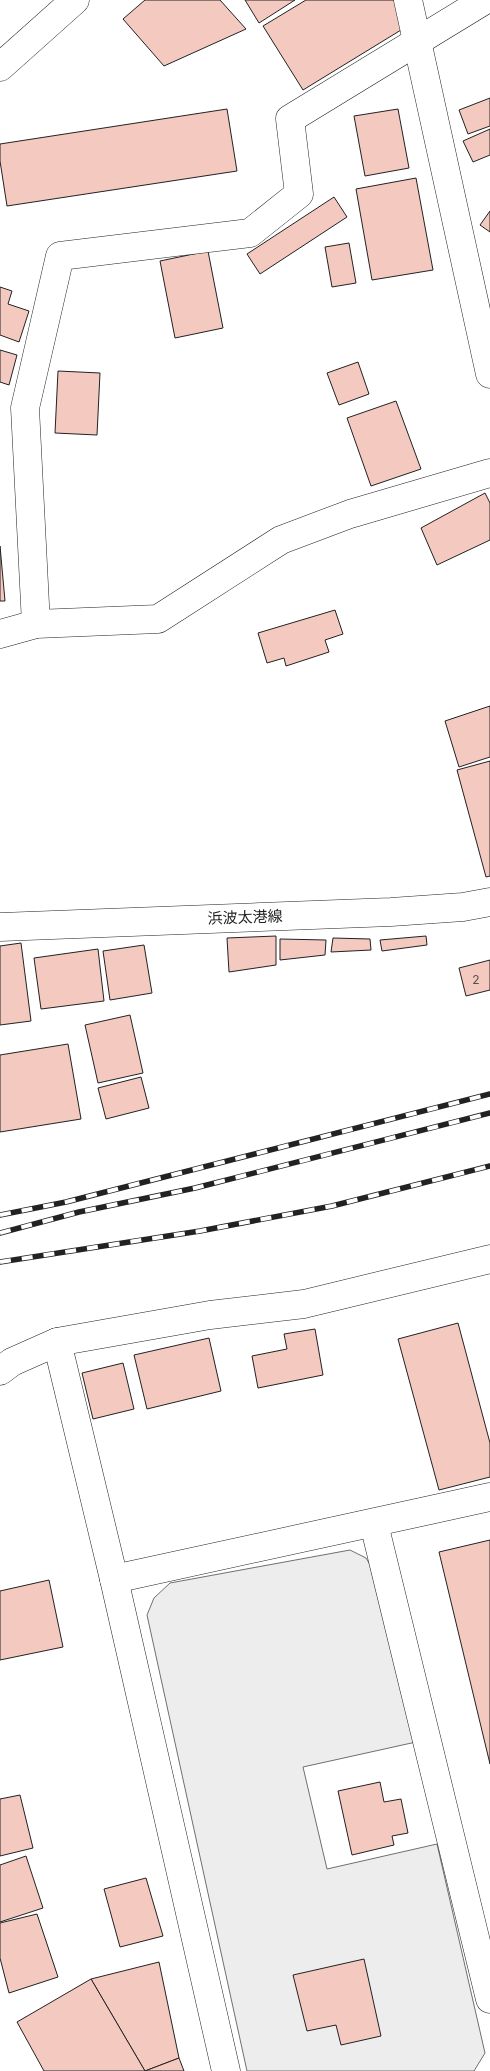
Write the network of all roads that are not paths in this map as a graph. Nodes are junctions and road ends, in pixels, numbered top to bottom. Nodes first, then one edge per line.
1 (75, 0) edge
2 (408, 0) edge
3 (485, 0) edge
4 (416, 41) junction
5 (0, 67) edge
6 (490, 374) edge
7 (490, 473) edge
8 (36, 624) junction
9 (0, 634) edge
10 (490, 902) edge
11 (0, 927) edge
12 (490, 1259) edge
13 (56, 1342) junction
14 (0, 1371) edge
15 (490, 1497) edge
16 (374, 1524) junction
17 (114, 1579) junction
18 (490, 1998) edge
19 (226, 2071) edge

1 - 5 street
2 - 4 street
3 - 4 street
4 - 6 street
4 - 8 street
7 - 8 street
8 - 9 street
10 - 11 street, 浜波太港線
12 - 13 street
13 - 14 street
13 - 17 street
15 - 16 street
16 - 17 street
16 - 18 street
17 - 19 street

